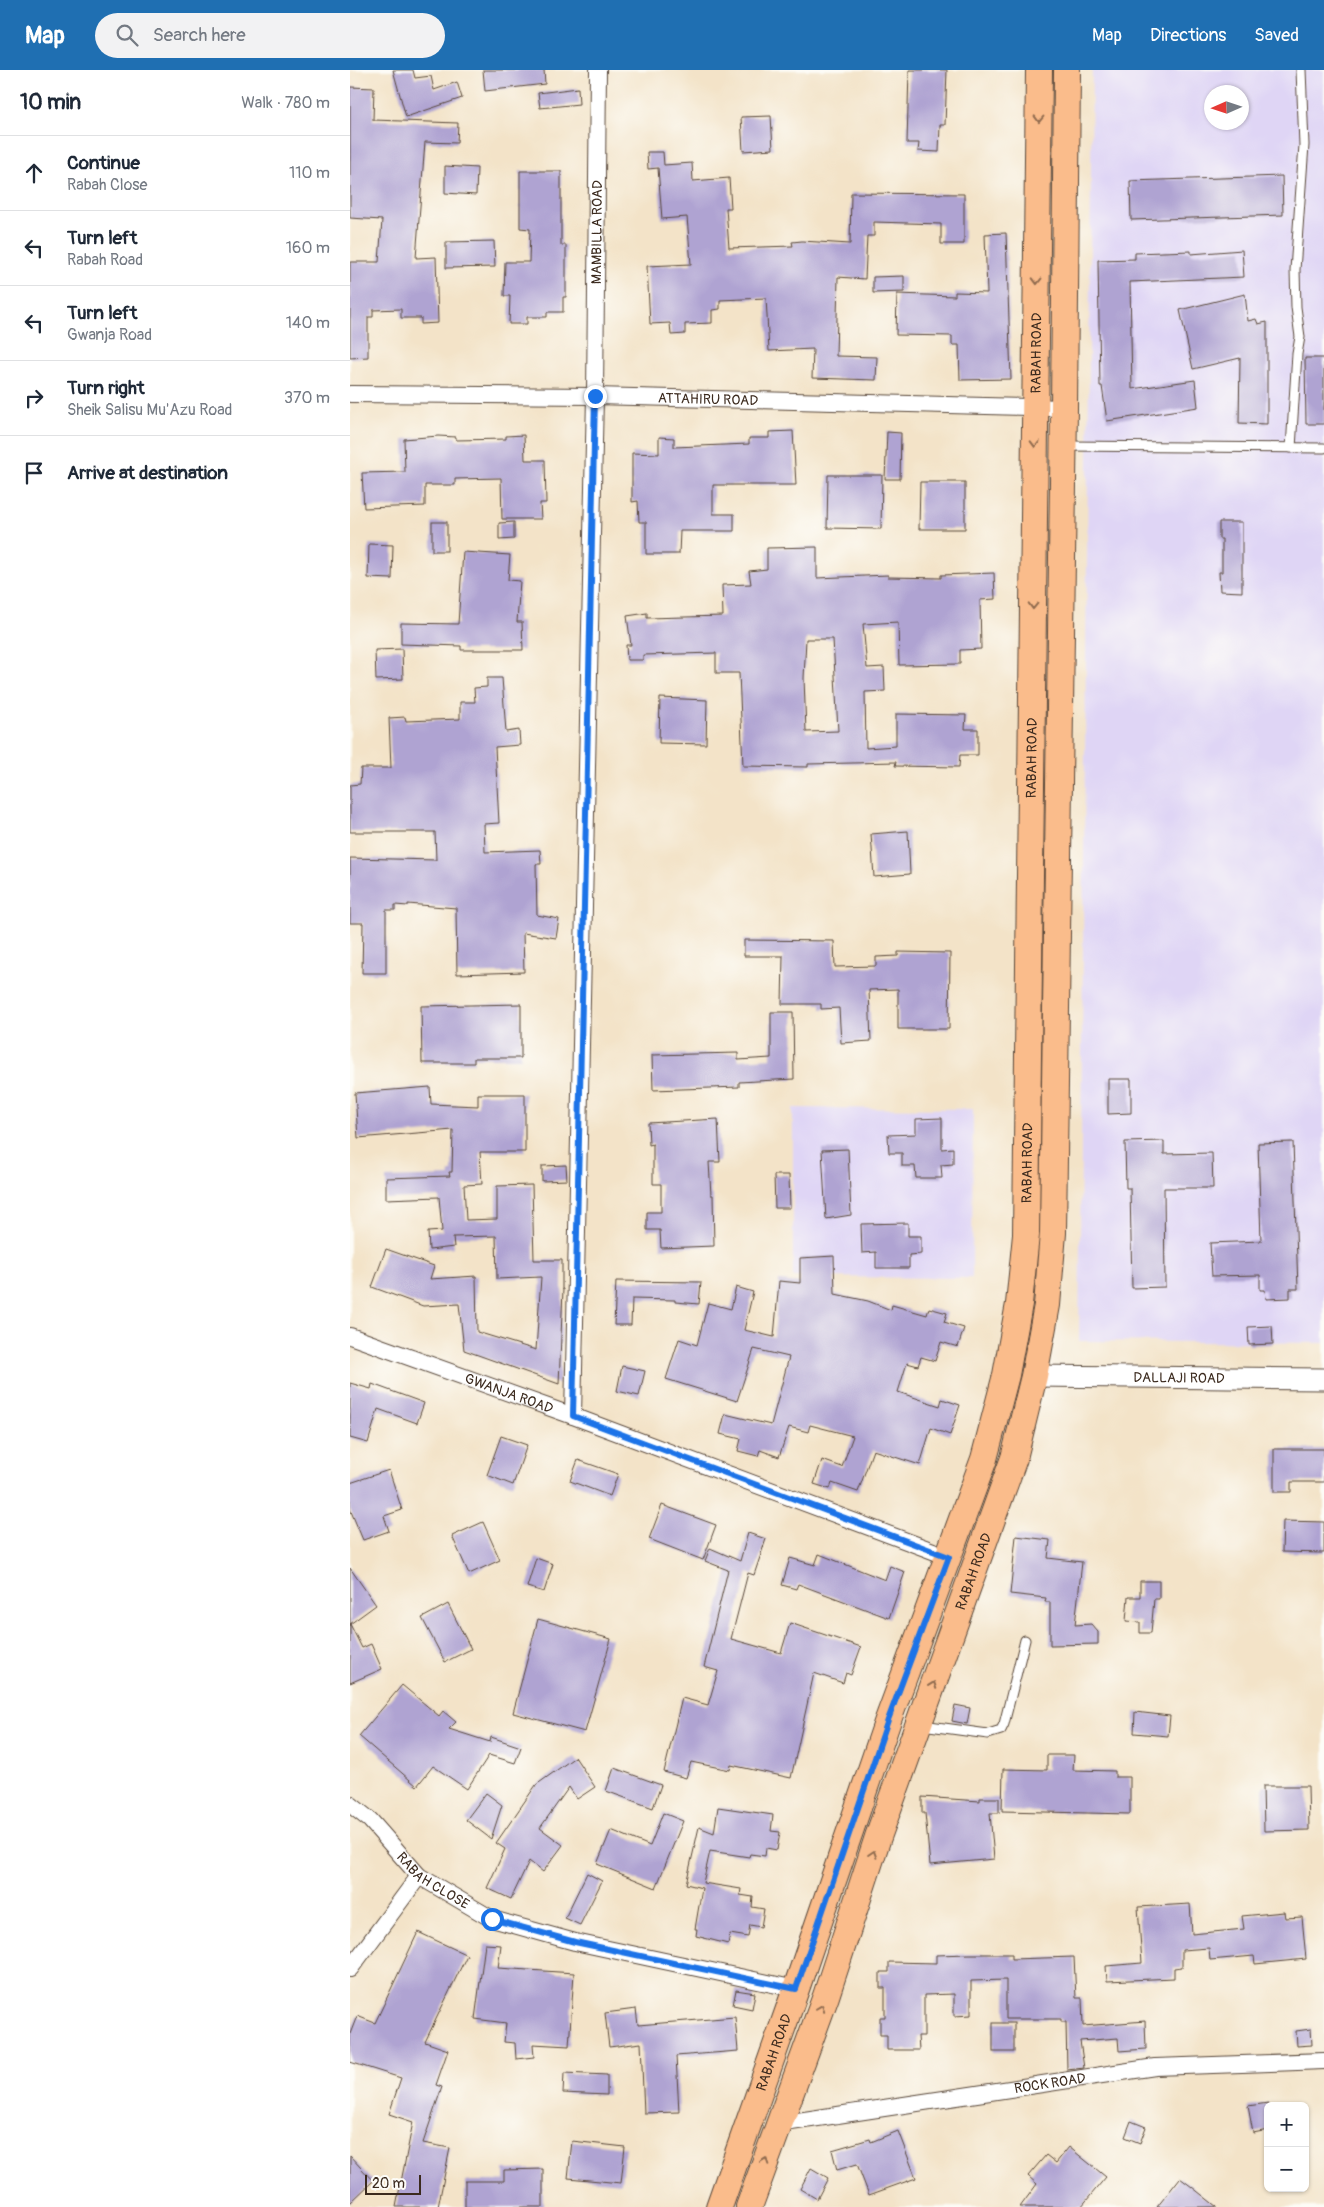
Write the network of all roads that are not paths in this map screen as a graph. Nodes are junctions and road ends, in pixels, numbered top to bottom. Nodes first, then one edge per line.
1 (598, 70) edge
2 (1040, 70) edge
3 (1067, 70) edge
4 (1301, 70) edge
5 (350, 394) edge
6 (595, 396) junction
7 (1036, 408) junction
8 (1064, 408) junction
9 (1064, 446) junction
10 (1291, 448) junction
11 (1324, 448) edge
12 (350, 1336) edge
13 (1034, 1376) junction
14 (1324, 1379) edge
15 (573, 1416) junction
16 (949, 1557) junction
17 (1025, 1640) dead end
18 (919, 1724) junction
19 (350, 1804) edge
20 (419, 1876) junction
21 (350, 1969) edge
22 (796, 1989) junction
23 (1324, 2061) edge
24 (778, 2124) junction
25 (719, 2207) edge
26 (749, 2207) edge

1 - 6 street, MAMBILLA ROAD
2 -> 7 main road, RABAH ROAD
3 - 8 main road, RABAH ROAD
4 - 10 lane
5 - 6 street, ATTAHIRU ROAD
6 - 7 street, ATTAHIRU ROAD
6 - 15 street, MAMBILLA ROAD
7 - 8 street, ATTAHIRU ROAD
7 -> 16 main road, RABAH ROAD
8 - 9 main road, RABAH ROAD
9 - 10 lane
9 - 13 main road, RABAH ROAD
10 - 11 lane
12 - 15 street, GWANJA ROAD
13 - 14 street, DALLAJI ROAD
18 -> 13 main road, RABAH ROAD
15 - 16 street, GWANJA ROAD
16 - 22 main road, RABAH ROAD
17 - 18 lane
24 -> 18 main road, RABAH ROAD
19 - 20 street, RABAH CLOSE
20 - 21 street
20 - 22 street, RABAH CLOSE
22 - 25 main road, RABAH ROAD
23 - 24 street, ROCK ROAD
26 -> 24 main road, RABAH ROAD

